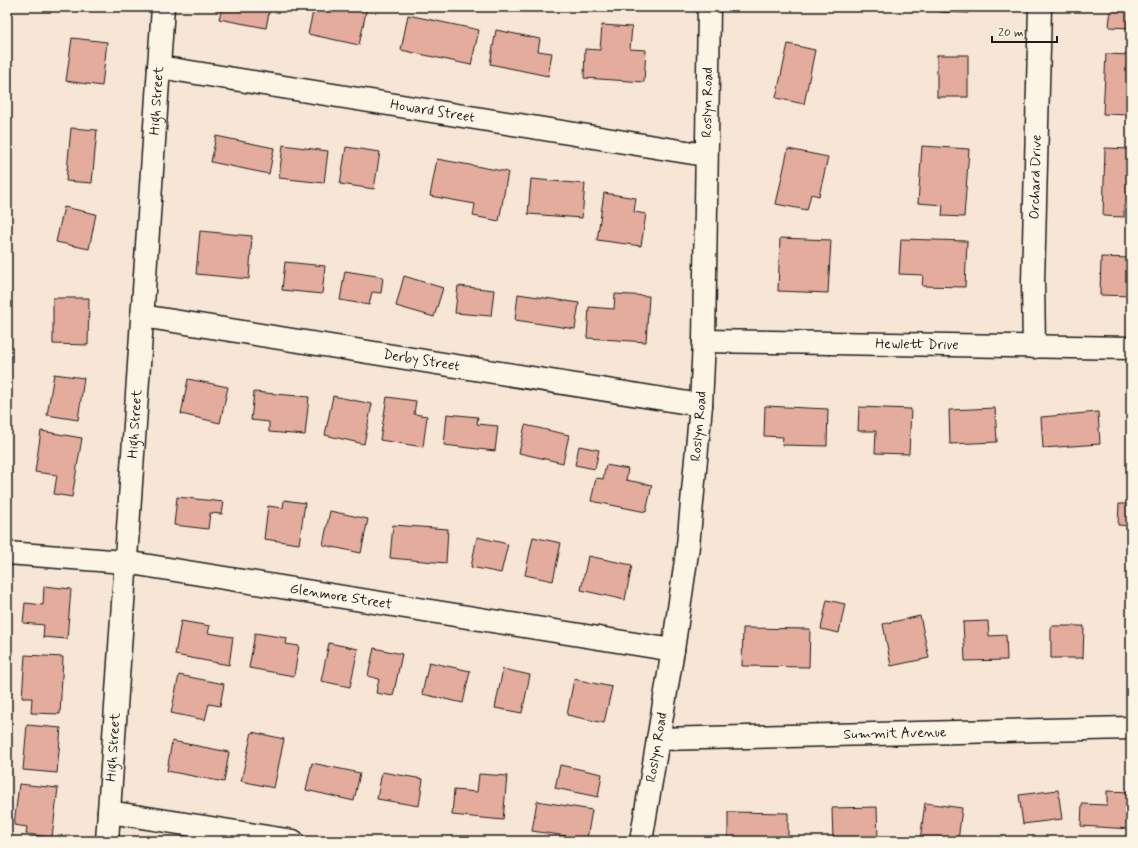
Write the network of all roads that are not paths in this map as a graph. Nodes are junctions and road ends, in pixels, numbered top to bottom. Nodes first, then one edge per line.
1 (163, 7) edge
2 (709, 7) edge
3 (1040, 7) edge
4 (160, 67) junction
5 (705, 155) junction
6 (142, 316) junction
7 (704, 341) junction
8 (1034, 346) junction
9 (1131, 348) edge
10 (701, 404) junction
11 (7, 553) edge
12 (125, 562) junction
13 (673, 650) junction
14 (1131, 728) edge
15 (658, 739) junction
16 (109, 812) junction
17 (107, 841) edge
18 (293, 841) edge
19 (640, 841) edge

1 - 4 street, High Street
2 - 5 street, Roslyn Road
3 - 8 street, Orchard Drive
4 - 5 street, Howard Street
4 - 6 street, High Street
5 - 7 street, Roslyn Road
6 - 10 street, Derby Street
6 - 12 street, High Street
7 - 8 street, Hewlett Drive
7 - 10 street, Roslyn Road
8 - 9 street, Hewlett Drive
10 - 13 street, Roslyn Road
11 - 12 street, Glenmore Street
12 - 13 street, Glenmore Street
12 - 16 street, High Street
13 - 15 street, Roslyn Road
14 - 15 street, Summit Avenue
15 - 19 street, Roslyn Road
16 - 17 street, High Street
16 - 18 street

